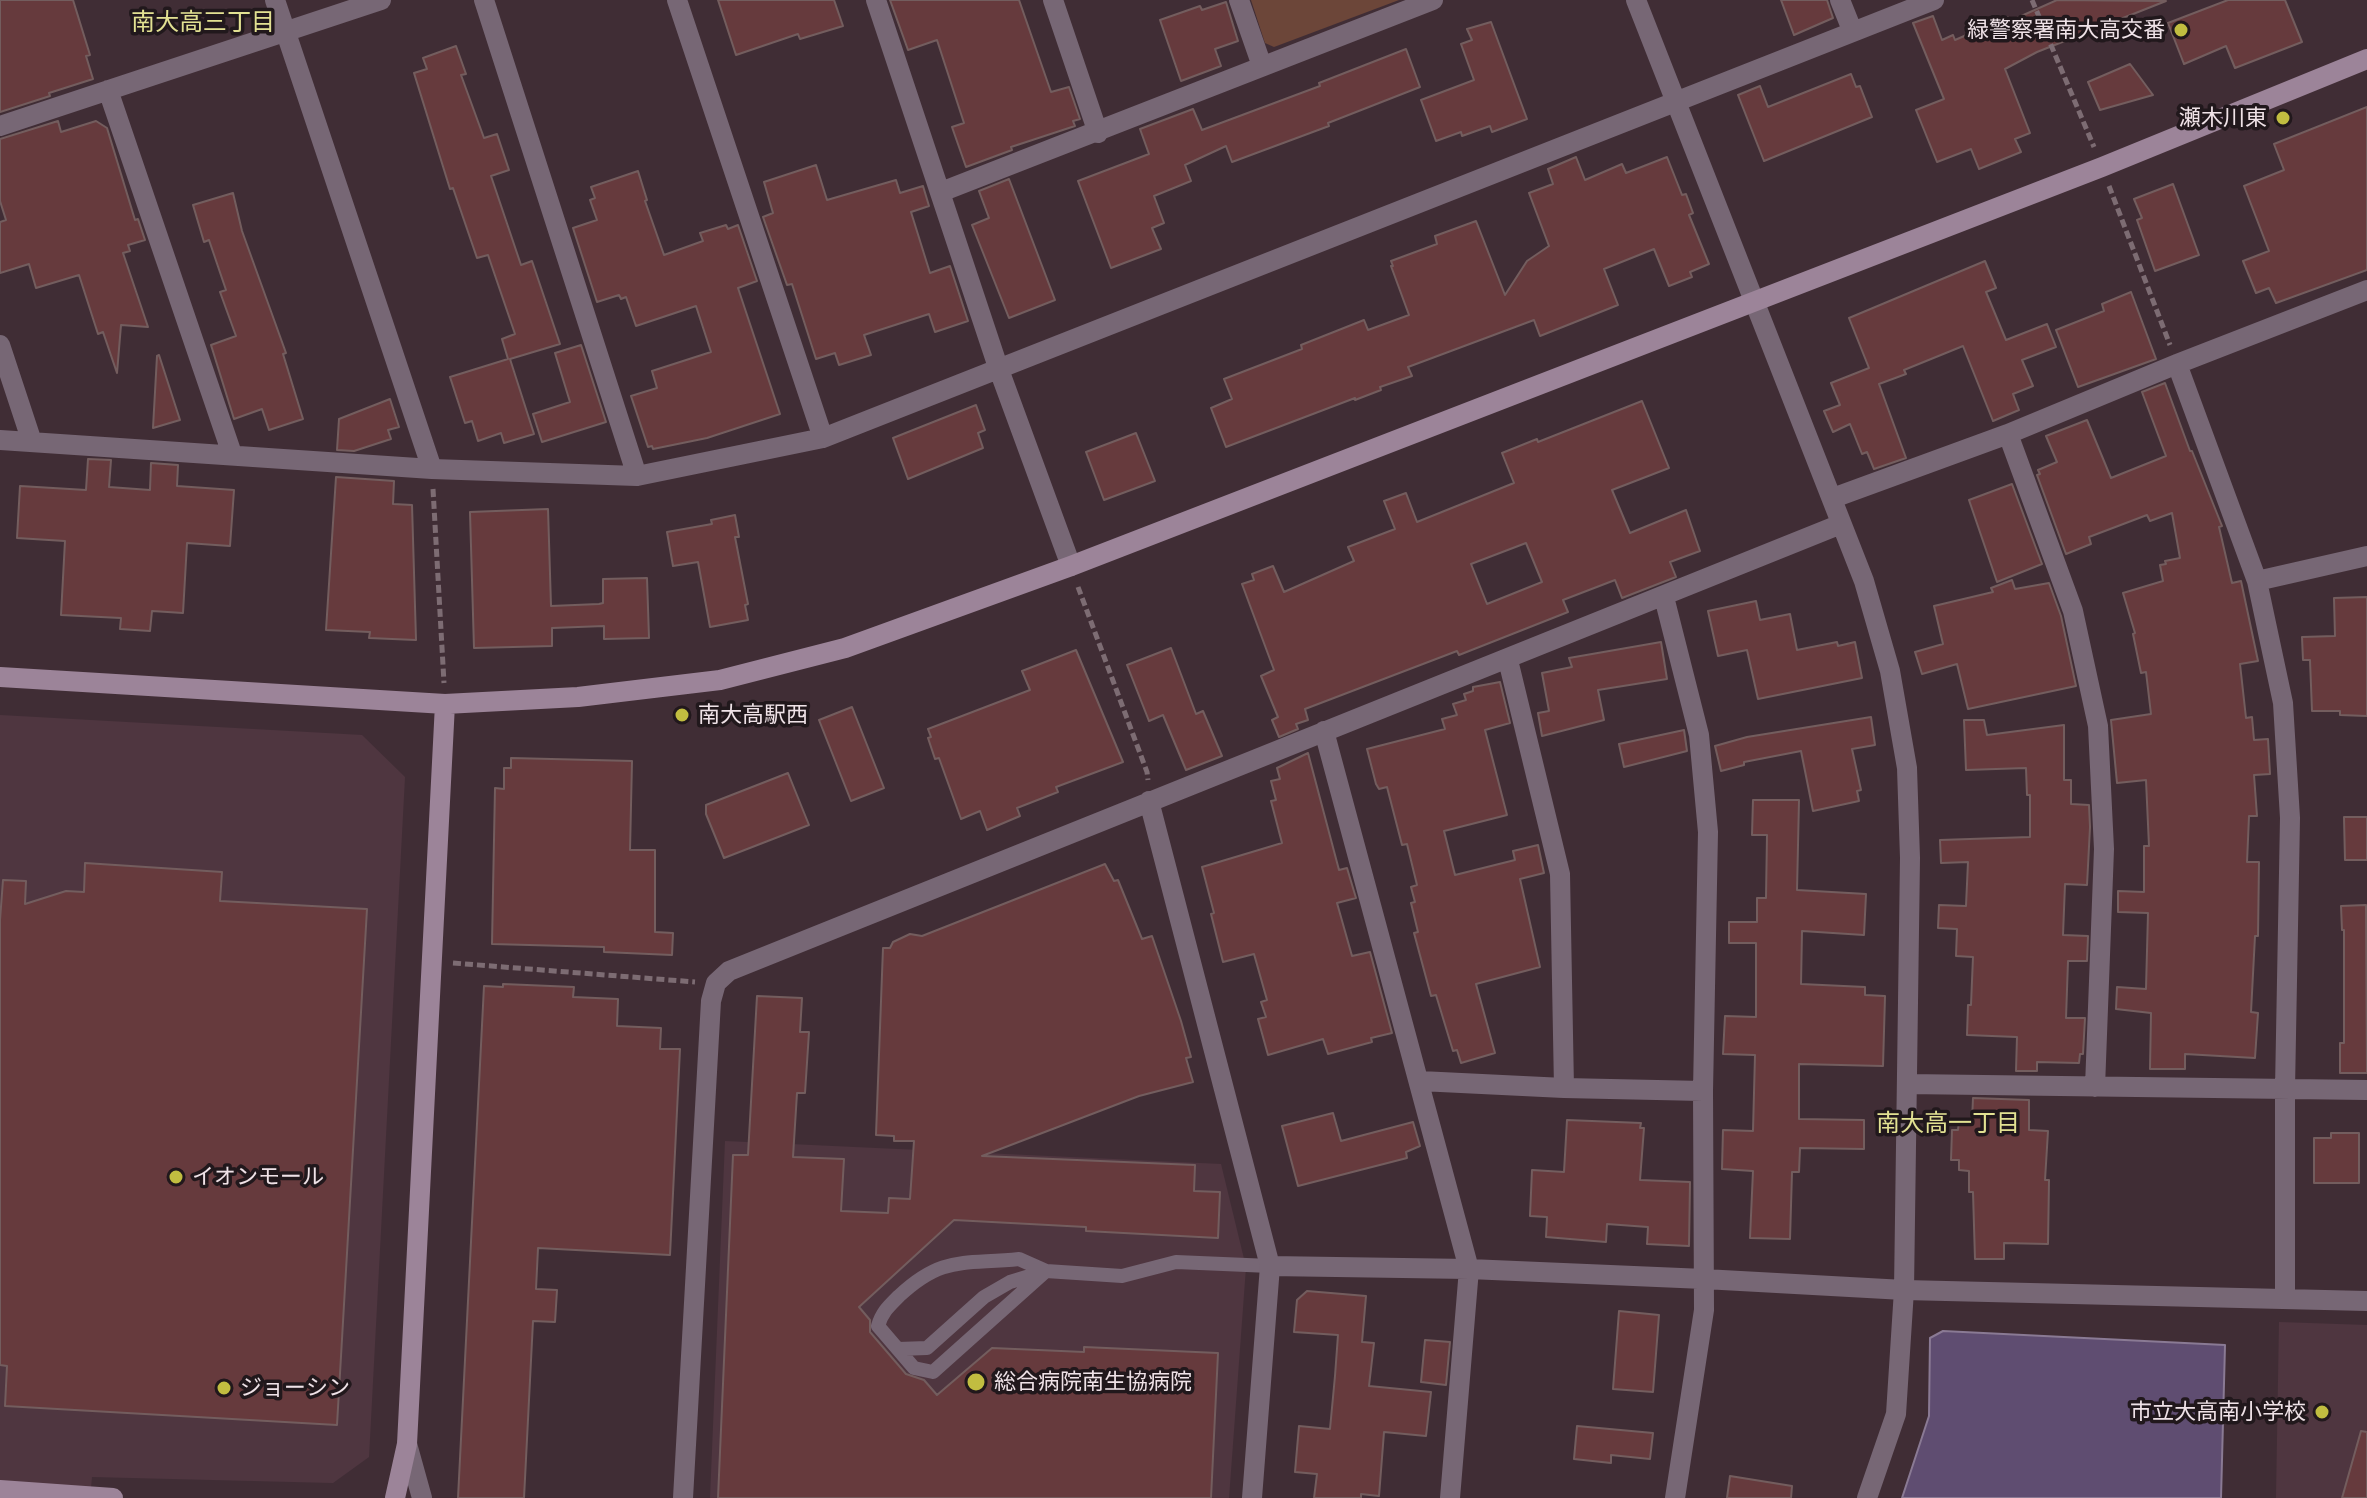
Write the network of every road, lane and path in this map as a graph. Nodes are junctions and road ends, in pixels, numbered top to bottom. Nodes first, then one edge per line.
1 (275, 0) edge
2 (381, 0) edge
3 (484, 0) edge
4 (677, 0) edge
5 (876, 0) edge
6 (1053, 0) edge
7 (1239, 0) edge
8 (1433, 0) edge
9 (1636, 0) edge
10 (1840, 0) edge
11 (1934, 0) edge
12 (1852, 30) junction
13 (284, 31) junction
14 (2367, 59) edge
15 (1262, 66) junction
16 (108, 90) junction
17 (1676, 100) junction
18 (0, 126) edge
19 (1098, 133) junction
20 (941, 192) junction
21 (2367, 290) edge
22 (1755, 301) junction
23 (0, 345) edge
24 (2177, 364) junction
25 (998, 367) junction
26 (2008, 434) junction
27 (823, 438) junction
28 (0, 440) edge
29 (32, 442) junction
30 (232, 454) junction
31 (432, 469) junction
32 (637, 476) junction
33 (1833, 498) junction
34 (1841, 524) junction
35 (2367, 556) edge
36 (1071, 566) junction
37 (2257, 581) junction
38 (1664, 597) junction
39 (1508, 660) junction
40 (0, 677) edge
41 (445, 704) junction
42 (1324, 731) junction
43 (1149, 801) junction
44 (432, 961) junction
45 (716, 983) junction
46 (1420, 1081) junction
47 (1907, 1084) junction
48 (2095, 1087) junction
49 (1564, 1088) junction
50 (2285, 1089) junction
51 (2367, 1090) edge
52 (1703, 1091) junction
53 (1270, 1266) junction
54 (1469, 1269) junction
55 (1046, 1271) junction
56 (1704, 1279) junction
57 (1904, 1290) junction
58 (2285, 1299) junction
59 (2367, 1301) edge
60 (898, 1349) junction
61 (407, 1444) junction
62 (0, 1490) edge
63 (113, 1498) edge
64 (395, 1498) edge
65 (422, 1498) edge
66 (683, 1498) edge
67 (1252, 1498) edge
68 (1450, 1498) edge
69 (1675, 1498) edge
70 (1867, 1498) edge

1 - 13 street
2 - 13 street
3 - 32 street
4 - 27 street
5 - 20 street
6 - 19 street
7 - 15 street
8 - 15 street
9 - 17 street
10 - 12 street
11 - 12 street
12 - 17 street
13 - 16 street
13 - 31 street
14 - 22 street
15 - 19 street
16 - 18 street
16 - 30 street
17 - 22 street
17 - 25 street
19 - 20 street
20 - 25 street
21 - 24 street
22 - 33 street
22 - 36 street
23 - 29 street
24 - 26 street
24 - 37 street
25 - 27 street
25 - 36 street
26 - 33 street
26 - 48 street
27 - 32 street
28 - 29 street
29 - 30 street
30 - 31 street
31 - 32 street
31 - 41 path
33 - 34 street
34 - 38 street
34 - 47 street
35 - 37 street
36 - 41 street
36 - 43 path
37 - 50 street
38 - 39 street
38 - 52 street
39 - 42 street
39 - 49 street
40 - 41 street
41 - 44 street
42 - 43 street
42 - 46 street
43 - 45 street
43 - 53 street
44 - 45 path
44 - 61 street
45 - 66 street
46 - 49 street
46 - 54 street
47 - 48 street
47 - 57 street
48 - 50 street
49 - 52 street
50 - 51 street
50 - 58 street
52 - 56 street
53 - 54 street
53 - 55 lane
53 - 67 street
54 - 56 street
54 - 68 street
55 - 60 lane
55 - 60 lane
55 - 60 lane
56 - 57 street
56 - 69 street
57 - 58 street
57 - 70 street
58 - 59 street
61 - 64 street
61 - 65 street
62 - 63 street

